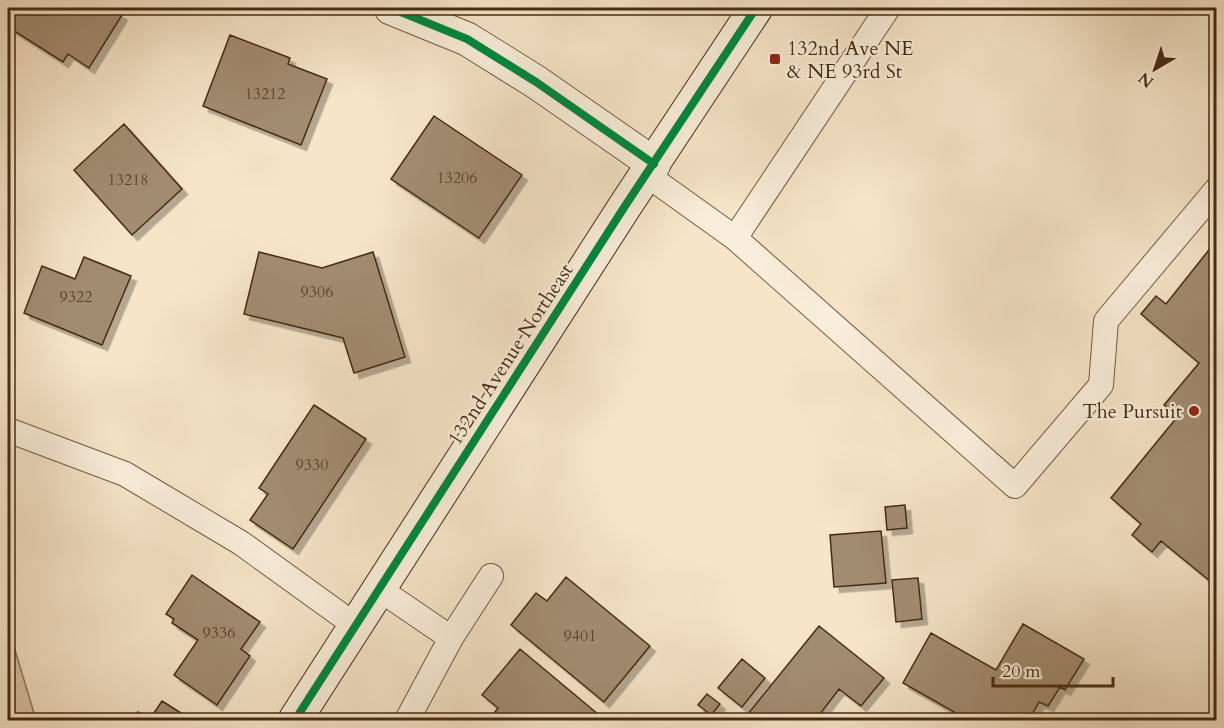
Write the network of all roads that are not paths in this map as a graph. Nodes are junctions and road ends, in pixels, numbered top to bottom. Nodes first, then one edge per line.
1 (391, 8) edge
2 (756, 8) edge
3 (878, 11) edge
4 (651, 169) junction
5 (1216, 190) edge
6 (735, 238) junction
7 (8, 430) edge
8 (491, 576) dead end
9 (379, 589) junction
10 (356, 626) junction
11 (451, 638) junction
12 (295, 720) edge
13 (407, 720) edge

1 - 4 street
2 - 4 street, 132nd Avenue Northeast
3 - 6 lane
4 - 6 lane
4 - 9 street, 132nd Avenue Northeast
5 - 6 lane
7 - 10 lane
8 - 11 lane
9 - 10 street, 132nd Avenue Northeast
9 - 11 lane
10 - 12 street, 132nd Avenue Northeast
11 - 13 lane

